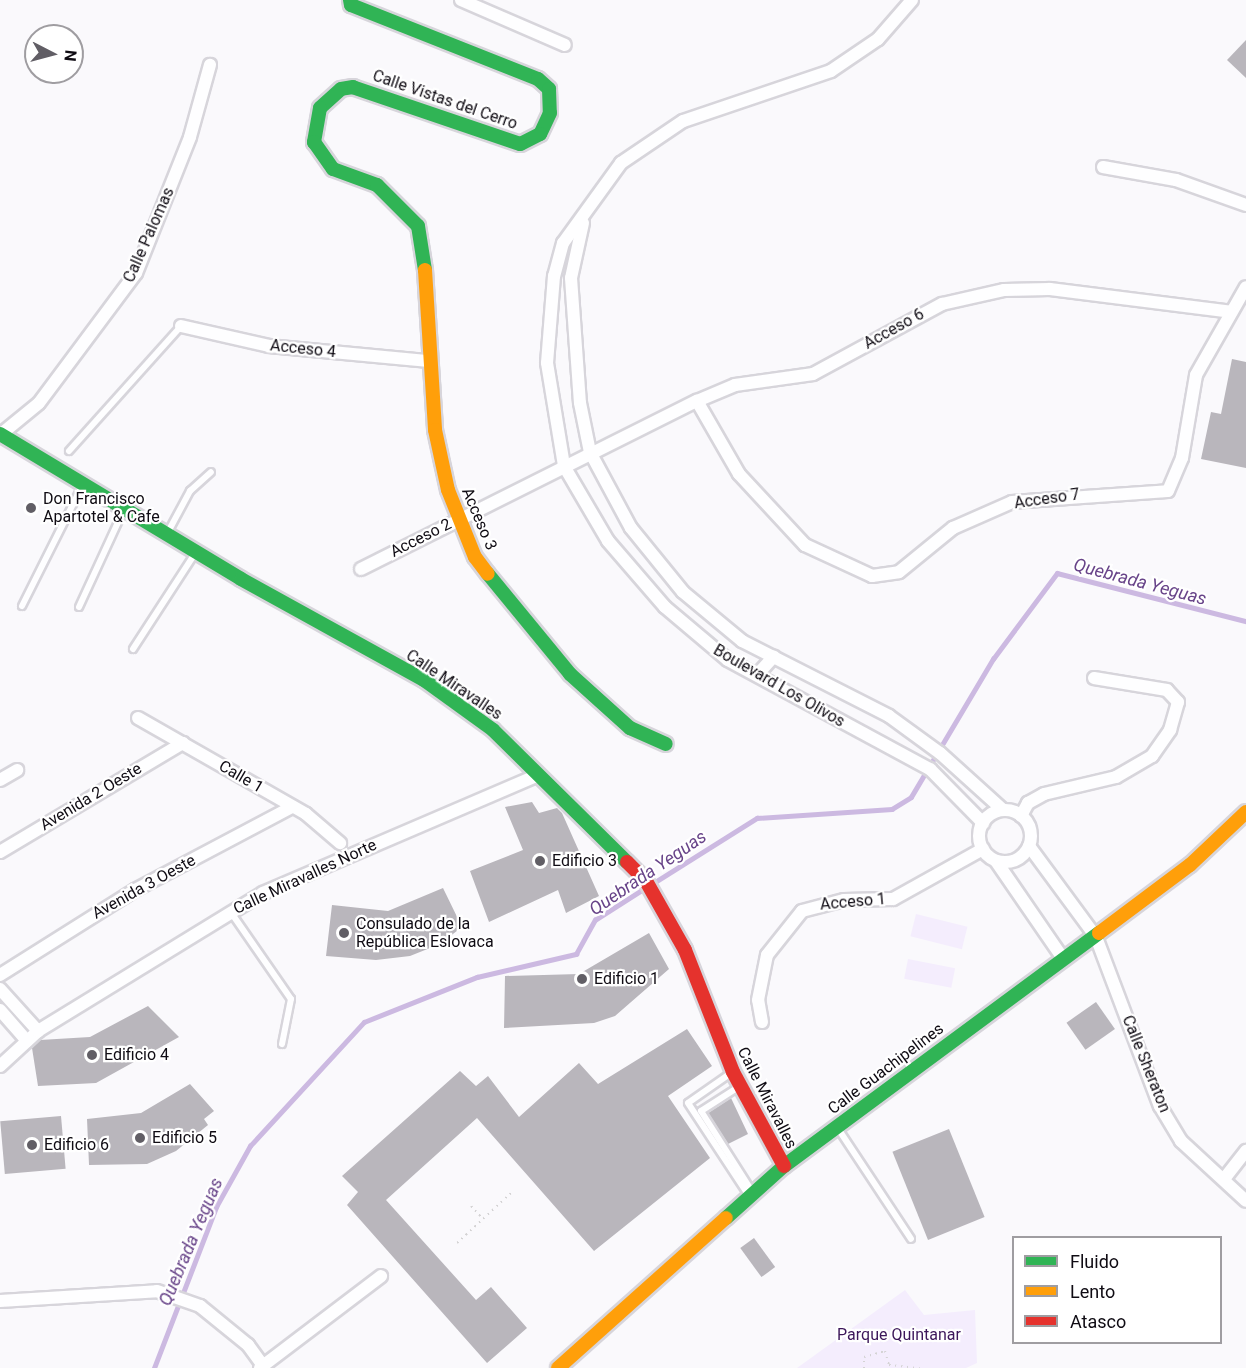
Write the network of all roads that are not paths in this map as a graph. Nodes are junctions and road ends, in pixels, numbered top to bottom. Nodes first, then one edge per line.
1 (350, 0) edge
2 (461, 0) edge
3 (912, 0) edge
4 (565, 45) dead end
5 (210, 65) dead end
6 (1103, 167) dead end
7 (1246, 205) edge
8 (584, 219) junction
9 (418, 226) joint
10 (1246, 288) edge
11 (1231, 312) junction
12 (181, 326) joint
13 (428, 361) junction
14 (697, 401) junction
15 (0, 434) edge
16 (69, 451) dead end
17 (590, 452) junction
18 (577, 459) joint
19 (564, 466) junction
20 (211, 472) dead end
21 (83, 484) junction
22 (125, 509) junction
23 (458, 520) junction
24 (166, 534) junction
25 (196, 552) junction
26 (361, 569) dead end
27 (22, 606) dead end
28 (78, 607) dead end
29 (133, 649) dead end
30 (774, 656) junction
31 (757, 675) junction
32 (1094, 678) dead end
33 (138, 718) dead end
34 (183, 743) junction
35 (666, 744) dead end
36 (17, 770) dead end
37 (536, 776) junction
38 (0, 780) edge
39 (292, 807) junction
40 (1003, 810) junction
41 (1246, 812) edge
42 (1021, 816) junction
43 (983, 823) junction
44 (340, 843) dead end
45 (1029, 846) junction
46 (983, 849) junction
47 (0, 852) edge
48 (996, 861) junction
49 (230, 911) junction
50 (1096, 937) junction
51 (1064, 960) junction
52 (0, 975) edge
53 (0, 989) edge
54 (0, 1010) edge
55 (762, 1022) dead end
56 (38, 1031) junction
57 (27, 1041) junction
58 (282, 1044) dead end
59 (0, 1066) edge
60 (733, 1072) junction
61 (740, 1086) junction
62 (836, 1127) junction
63 (1246, 1151) edge
64 (784, 1166) junction
65 (1224, 1179) junction
66 (751, 1195) junction
67 (1246, 1201) edge
68 (911, 1239) dead end
69 (381, 1276) dead end
70 (0, 1301) edge
71 (262, 1367) edge
72 (558, 1368) edge

1 - 9 street, Calle Vistas del Cerro
2 - 4 street
3 - 8 street, Boulevard Los Olivos
5 - 15 street, Calle Palomas
6 - 7 street
8 - 17 street, Boulevard Los Olivos
8 - 19 street, Boulevard Los Olivos
9 - 13 street, Acceso 3
10 - 11 street, Acceso 7
11 - 14 street, Acceso 6
11 - 14 street, Acceso 7
12 - 13 street, Acceso 4
12 - 16 lane
13 - 23 street, Acceso 3
14 - 17 street, Acceso 6
15 - 21 street, Calle Miravalles
17 - 18 street, Acceso 6
17 - 30 street, Boulevard Los Olivos
18 - 19 street, Acceso 2
19 - 23 street, Acceso 2
19 - 31 street, Boulevard Los Olivos
20 - 24 lane
21 - 22 street, Calle Miravalles
21 - 27 lane
22 - 24 street, Calle Miravalles
22 - 28 lane
23 - 26 street, Acceso 2
23 - 35 street, Acceso 3
24 - 25 street, Calle Miravalles
25 - 29 lane
25 - 37 street, Calle Miravalles
30 - 31 street
30 - 40 street, Boulevard Los Olivos
31 - 43 street, Boulevard Los Olivos
32 - 42 street
33 - 34 street, Calle 1
34 - 39 street, Calle 1
34 - 47 street, Avenida 2 Oeste
36 - 38 street
37 - 49 street, Calle Miravalles Norte
37 - 60 street, Calle Miravalles
39 - 44 street, Calle 1
39 - 52 street, Avenida 3 Oeste
40 - 42 street
40 - 43 street
41 - 50 street, Calle Guachipelines
42 - 45 street
43 - 46 street
45 - 48 street
45 - 50 street
46 - 48 street
46 - 55 street, Acceso 1
48 - 51 street
49 - 56 street, Calle Miravalles Norte
49 - 58 lane
50 - 51 street, Calle Guachipelines
50 - 65 street, Calle Sheraton
51 - 62 street, Calle Guachipelines
53 - 56 street
54 - 57 street
56 - 57 street, Calle Miravalles Norte
57 - 59 street, Calle Miravalles Norte
60 - 61 street, Calle Miravalles
60 - 66 lane
61 - 64 street, Calle Miravalles
61 - 66 lane
62 - 64 street, Calle Guachipelines
62 - 68 lane
63 - 65 street
64 - 66 street, Calle Guachipelines
65 - 67 street, Calle Sheraton
66 - 72 street, Calle Guachipelines
69 - 71 street
70 - 71 street

